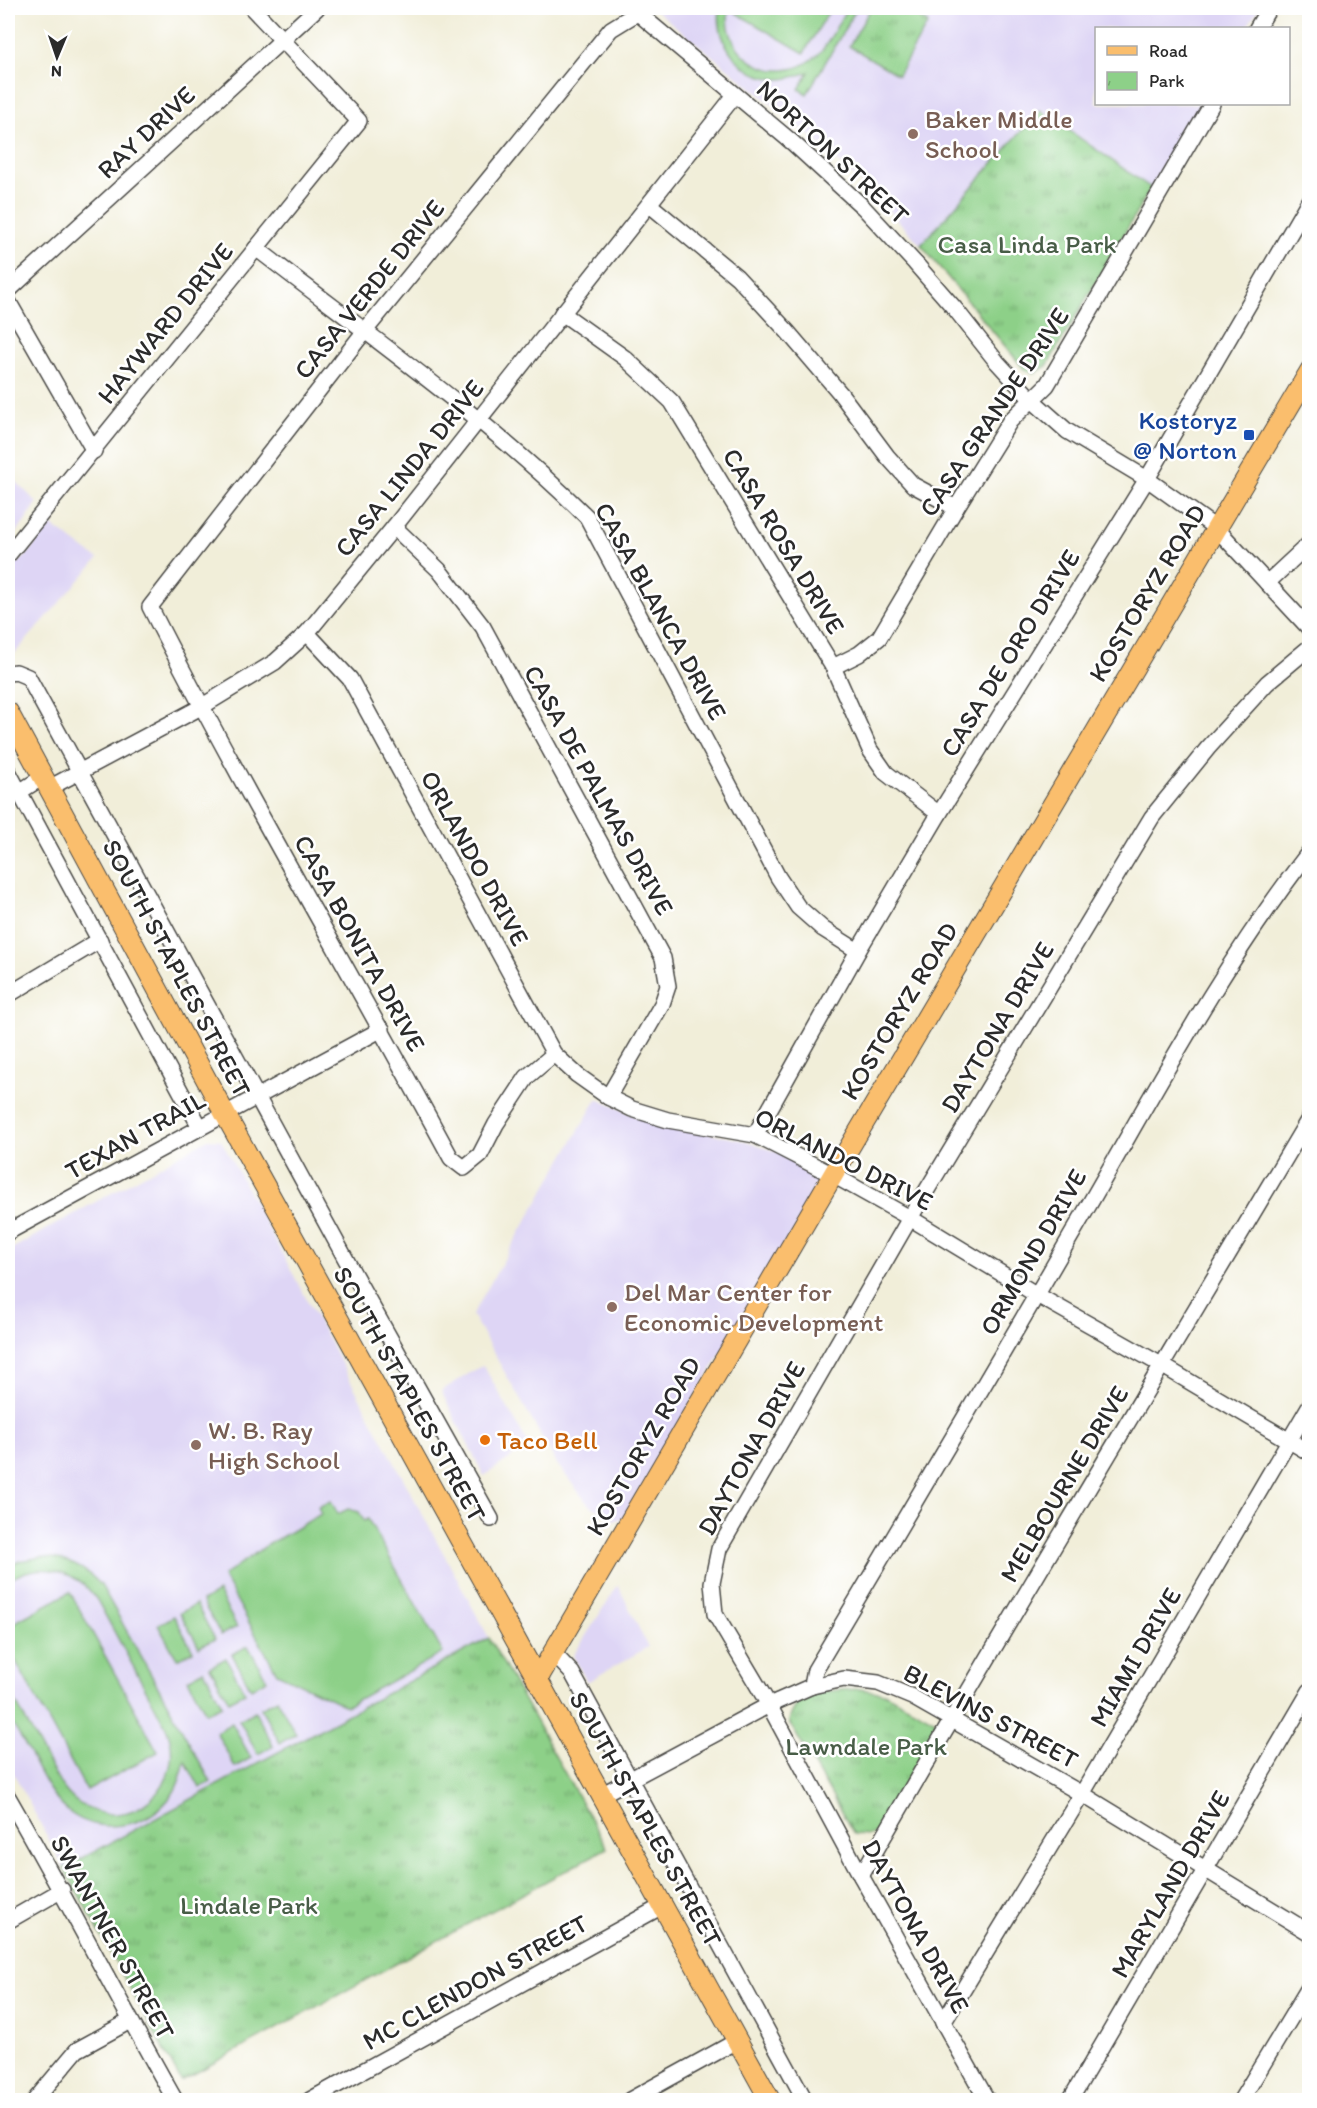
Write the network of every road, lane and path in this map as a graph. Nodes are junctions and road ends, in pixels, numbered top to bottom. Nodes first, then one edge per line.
1 (252, 8) edge
2 (317, 8) edge
3 (1269, 8) edge
4 (635, 10) edge
5 (1258, 27) edge
6 (282, 39) junction
7 (735, 94) junction
8 (1211, 105) edge
9 (1310, 199) edge
10 (650, 205) junction
11 (256, 248) junction
12 (8, 291) edge
13 (8, 301) edge
14 (562, 313) junction
15 (364, 332) junction
16 (1310, 371) edge
17 (1032, 400) junction
18 (479, 420) junction
19 (94, 451) junction
20 (1146, 479) junction
21 (956, 507) junction
22 (394, 527) junction
23 (1217, 529) junction
24 (1310, 543) edge
25 (8, 555) edge
26 (1268, 583) junction
27 (150, 607) joint
28 (1310, 628) edge
29 (307, 633) junction
30 (1310, 647) edge
31 (833, 667) junction
32 (8, 674) edge
33 (201, 707) junction
34 (8, 712) edge
35 (8, 771) edge
36 (80, 771) junction
37 (46, 782) junction
38 (13, 795) edge
39 (939, 814) junction
40 (1310, 851) edge
41 (100, 940) junction
42 (858, 951) junction
43 (8, 995) edge
44 (382, 1029) junction
45 (554, 1053) junction
46 (258, 1095) junction
47 (608, 1097) junction
48 (225, 1114) junction
49 (1310, 1117) edge
50 (200, 1127) junction
51 (755, 1135) junction
52 (832, 1175) junction
53 (910, 1218) junction
54 (8, 1232) edge
55 (1037, 1295) junction
56 (1163, 1366) junction
57 (1310, 1405) edge
58 (1289, 1440) junction
59 (1310, 1453) edge
60 (491, 1519) dead end
61 (553, 1653) junction
62 (537, 1680) junction
63 (812, 1686) junction
64 (1310, 1691) edge
65 (769, 1705) junction
66 (951, 1719) junction
67 (630, 1779) junction
68 (1082, 1794) junction
69 (601, 1795) junction
70 (8, 1797) edge
71 (1206, 1869) junction
72 (861, 1876) junction
73 (62, 1890) junction
74 (664, 1905) junction
75 (8, 1921) edge
76 (1310, 1933) edge
77 (1310, 1986) edge
78 (130, 2021) junction
79 (943, 2023) junction
80 (737, 2041) junction
81 (35, 2100) edge
82 (175, 2100) edge
83 (310, 2100) edge
84 (630, 2100) edge
85 (770, 2100) edge
86 (805, 2100) edge
87 (987, 2100) edge
88 (1070, 2100) edge
89 (1241, 2100) edge

1 - 6 street
2 - 6 street, RAY DRIVE
3 - 5 street
4 - 7 street, NORTON STREET
4 - 15 street, CASA VERDE DRIVE
6 - 11 street, HAYWARD DRIVE
6 - 12 street, RAY DRIVE
7 - 10 street, CASA LINDA DRIVE
7 - 17 street, NORTON STREET
8 - 17 street, CASA GRANDE DRIVE
9 - 20 street, CASA DE ORO DRIVE
10 - 14 street, CASA LINDA DRIVE
10 - 21 street
11 - 15 street, CASA BLANCA DRIVE
11 - 19 street, HAYWARD DRIVE
13 - 19 street
14 - 18 street, CASA LINDA DRIVE
14 - 31 street, CASA ROSA DRIVE
15 - 18 street, CASA BLANCA DRIVE
15 - 27 street, CASA VERDE DRIVE
16 - 23 main road, KOSTORYZ ROAD
17 - 20 street, NORTON STREET
17 - 21 street, CASA GRANDE DRIVE
18 - 22 street, CASA LINDA DRIVE
18 - 42 street, CASA BLANCA DRIVE
19 - 25 street, HAYWARD DRIVE
20 - 23 street, NORTON STREET
20 - 39 street, CASA DE ORO DRIVE
21 - 31 street, CASA GRANDE DRIVE
22 - 29 street, CASA LINDA DRIVE
22 - 47 street, CASA DE PALMAS DRIVE
23 - 26 street, NORTON STREET
23 - 52 main road, KOSTORYZ ROAD
24 - 26 street
26 - 28 street, NORTON STREET
27 - 33 street, CASA BONITA DRIVE
29 - 33 street, CASA LINDA DRIVE
29 - 45 street, ORLANDO DRIVE
30 - 53 street, DAYTONA DRIVE
31 - 39 street, CASA ROSA DRIVE
32 - 36 street
33 - 36 street, CASA LINDA DRIVE
33 - 44 street, CASA BONITA DRIVE
34 - 37 main road, SOUTH STAPLES STREET
35 - 38 street
36 - 37 street, CASA LINDA DRIVE
36 - 46 street
37 - 38 street, CASA LINDA DRIVE
37 - 48 main road, SOUTH STAPLES STREET
38 - 41 street
39 - 42 street, CASA DE ORO DRIVE
40 - 55 street, ORMOND DRIVE
41 - 43 street
41 - 50 street
42 - 51 street, CASA DE ORO DRIVE
44 - 45 street, CASA BONITA DRIVE
44 - 46 street, TEXAN TRAIL
45 - 47 street, ORLANDO DRIVE
46 - 48 street, TEXAN TRAIL
46 - 60 street
47 - 51 street, ORLANDO DRIVE
48 - 50 street, TEXAN TRAIL
48 - 62 main road, SOUTH STAPLES STREET
49 - 56 street, MELBOURNE DRIVE
50 - 54 street, TEXAN TRAIL
51 - 52 street, ORLANDO DRIVE
52 - 53 street, ORLANDO DRIVE
52 - 61 main road, KOSTORYZ ROAD
53 - 55 street, ORLANDO DRIVE
53 - 65 street, DAYTONA DRIVE
55 - 56 street, ORLANDO DRIVE
55 - 63 street, ORMOND DRIVE
56 - 58 street, ORLANDO DRIVE
56 - 66 street, MELBOURNE DRIVE
57 - 58 street, MIAMI DRIVE
58 - 59 street, ORLANDO DRIVE
58 - 68 street, MIAMI DRIVE
61 - 62 main road, KOSTORYZ ROAD
61 - 67 street
62 - 69 main road, SOUTH STAPLES STREET
63 - 65 street, BLEVINS STREET
63 - 66 street, BLEVINS STREET
64 - 71 street, MARYLAND DRIVE
65 - 67 street, BLEVINS STREET
65 - 72 street, DAYTONA DRIVE
66 - 68 street, BLEVINS STREET
66 - 72 street, MELBOURNE DRIVE
67 - 69 street, BLEVINS STREET
67 - 86 street
68 - 71 street, BLEVINS STREET
68 - 79 street, MIAMI DRIVE
69 - 74 main road, SOUTH STAPLES STREET
70 - 73 street, SWANTNER STREET
71 - 76 street, BLEVINS STREET
71 - 88 street, MARYLAND DRIVE
72 - 79 street, DAYTONA DRIVE
73 - 75 street
73 - 78 street, SWANTNER STREET
74 - 80 main road, SOUTH STAPLES STREET
74 - 83 street, MC CLENDON STREET
77 - 89 street
78 - 81 street
78 - 82 street, SWANTNER STREET
79 - 87 street, DAYTONA DRIVE
80 - 84 street
80 - 85 main road, SOUTH STAPLES STREET

